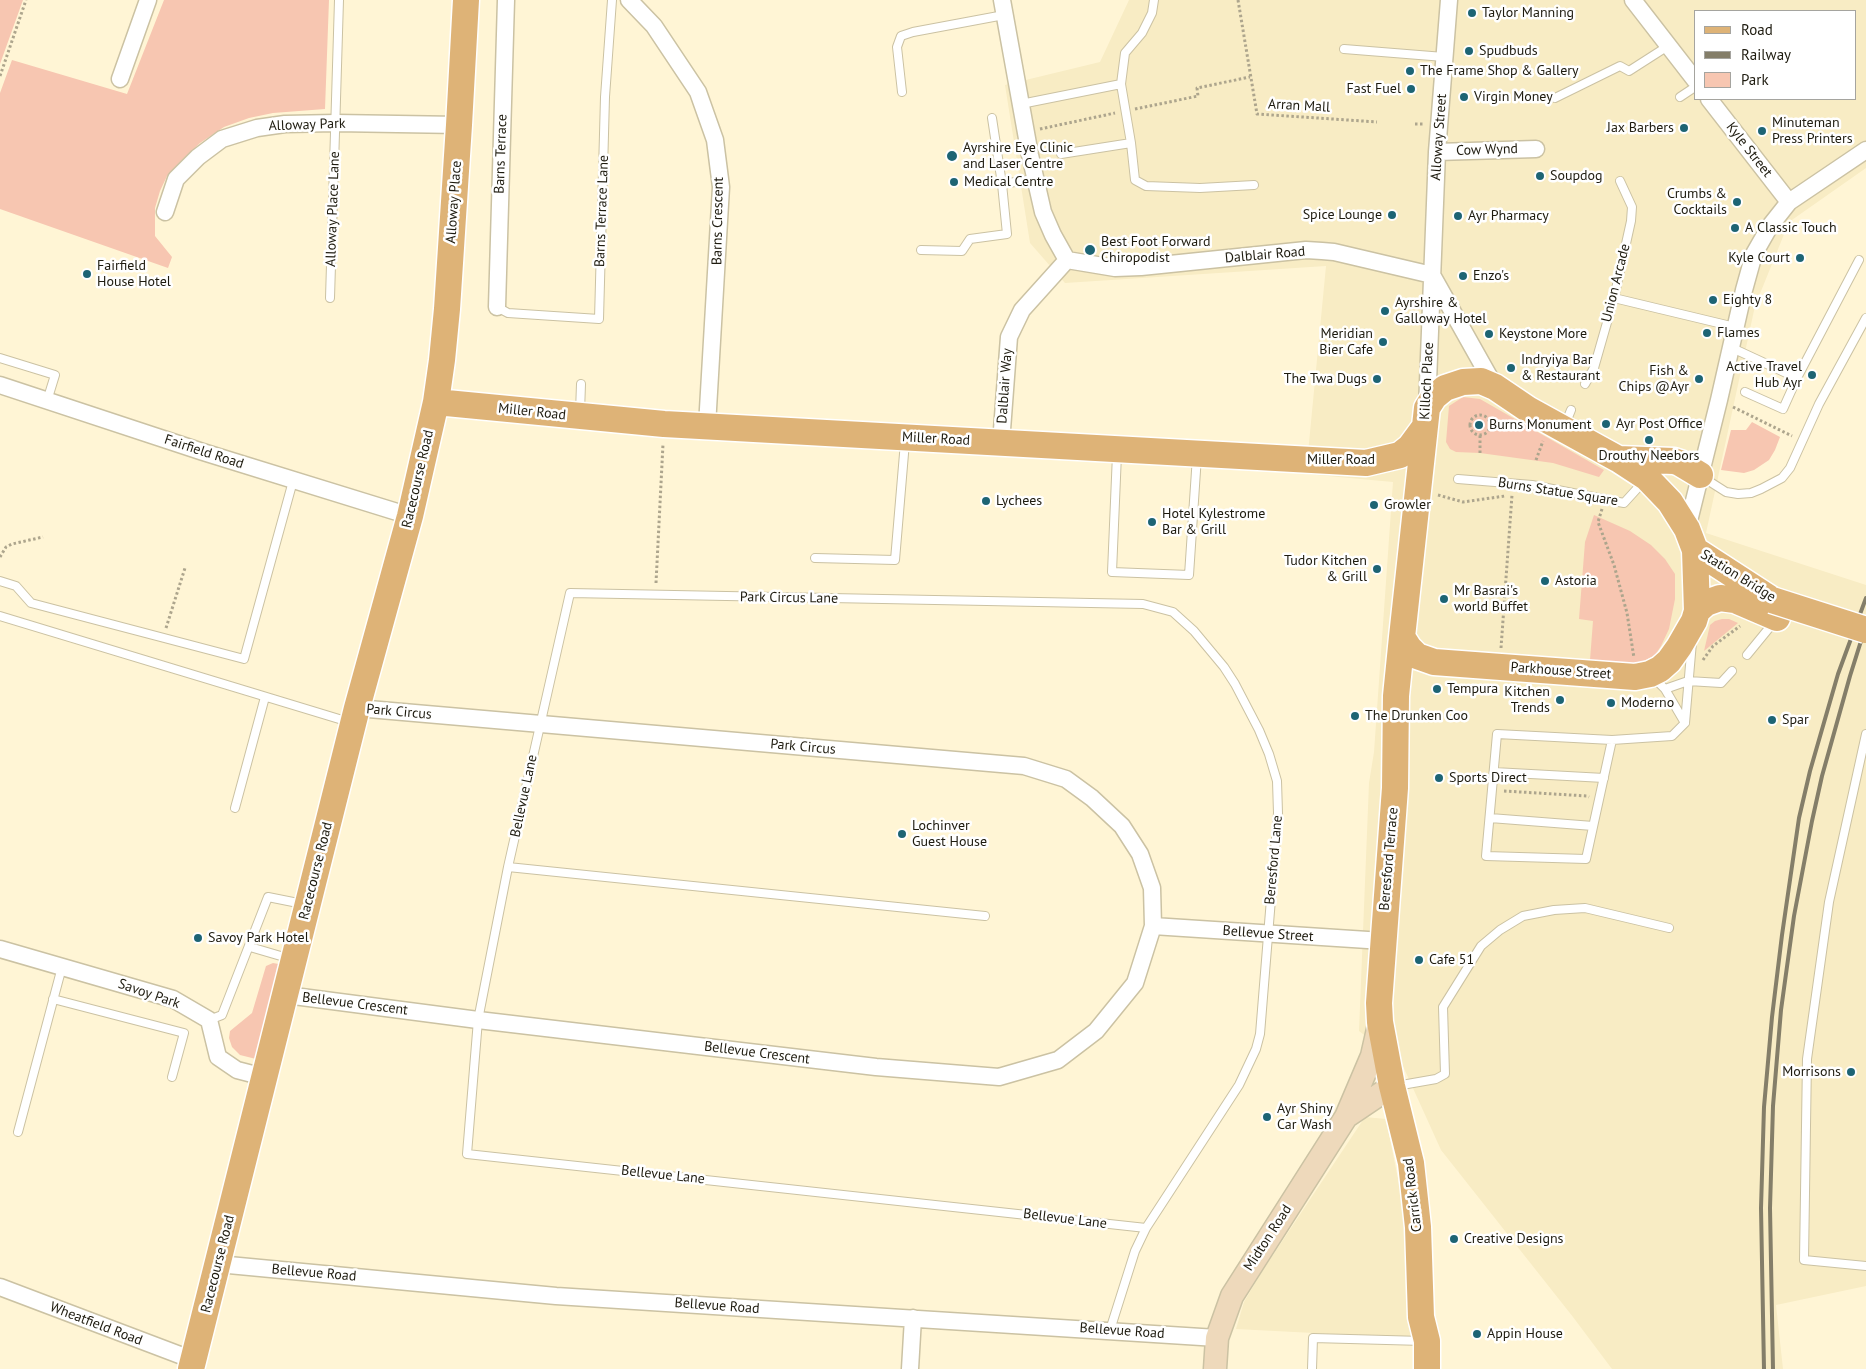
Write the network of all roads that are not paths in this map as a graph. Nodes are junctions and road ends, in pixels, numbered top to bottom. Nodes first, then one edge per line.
1 (148, 0) edge
2 (339, 0) edge
3 (466, 0) edge
4 (506, 0) edge
5 (612, 0) edge
6 (1154, 0) edge
7 (1449, 0) edge
8 (1633, 0) edge
9 (638, 3) edge
10 (1003, 8) edge
11 (1668, 46) junction
12 (1344, 49) dead end
13 (1444, 57) junction
14 (120, 79) dead end
15 (1694, 79) edge
16 (1121, 84) junction
17 (1694, 88) edge
18 (902, 92) dead end
19 (1680, 97) dead end
20 (1555, 98) dead end
21 (1710, 100) edge
22 (1021, 104) junction
23 (992, 118) dead end
24 (336, 123) junction
25 (459, 125) junction
26 (1131, 143) junction
27 (1536, 149) dead end
28 (1866, 150) edge
29 (1437, 152) junction
30 (1061, 154) dead end
31 (1035, 179) junction
32 (1620, 181) dead end
33 (1002, 184) junction
34 (1254, 185) dead end
35 (1789, 202) junction
36 (165, 212) dead end
37 (922, 250) dead end
38 (1068, 260) junction
39 (1859, 260) dead end
40 (1432, 275) junction
41 (330, 298) dead end
42 (1614, 298) junction
43 (497, 307) joint
44 (1866, 318) edge
45 (1735, 327) junction
46 (1730, 347) junction
47 (0, 358) edge
48 (1797, 378) junction
49 (581, 384) dead end
50 (1585, 384) dead end
51 (0, 385) edge
52 (1495, 387) junction
53 (1745, 392) dead end
54 (46, 400) junction
55 (436, 402) junction
56 (580, 417) junction
57 (1425, 418) junction
58 (707, 426) junction
59 (906, 438) junction
60 (1001, 443) junction
61 (1118, 450) junction
62 (1197, 454) junction
63 (1618, 459) junction
64 (1366, 463) junction
65 (1700, 475) junction
66 (1646, 478) junction
67 (1458, 479) dead end
68 (293, 481) junction
69 (1416, 501) junction
70 (410, 516) junction
71 (1691, 539) junction
72 (815, 558) dead end
73 (0, 581) edge
74 (1143, 604) joint
75 (1775, 609) junction
76 (0, 616) edge
77 (1696, 616) junction
78 (1866, 630) edge
79 (1402, 637) junction
80 (1866, 650) edge
81 (1747, 655) dead end
82 (1434, 662) junction
83 (1732, 671) dead end
84 (1650, 680) junction
85 (1688, 681) junction
86 (1396, 696) junction
87 (265, 697) junction
88 (355, 715) junction
89 (1685, 723) junction
90 (540, 725) junction
91 (1866, 734) edge
92 (1612, 740) junction
93 (1494, 772) junction
94 (1604, 778) junction
95 (236, 808) dead end
96 (1490, 818) junction
97 (1593, 826) junction
98 (508, 868) junction
99 (307, 905) junction
100 (985, 916) dead end
101 (1153, 926) junction
102 (1669, 928) dead end
103 (1268, 934) junction
104 (1383, 941) junction
105 (250, 947) junction
106 (0, 949) edge
107 (294, 960) junction
108 (62, 967) junction
109 (286, 995) junction
110 (53, 999) junction
111 (209, 1020) junction
112 (478, 1020) junction
113 (1380, 1022) junction
114 (172, 1077) dead end
115 (264, 1078) junction
116 (1392, 1086) junction
117 (1346, 1116) junction
118 (18, 1132) dead end
119 (1146, 1228) junction
120 (218, 1264) junction
121 (1866, 1266) edge
122 (0, 1287) edge
123 (913, 1318) junction
124 (1110, 1330) junction
125 (1217, 1338) junction
126 (1427, 1341) junction
127 (192, 1365) edge
128 (910, 1369) edge
129 (1215, 1369) edge
130 (1312, 1369) edge
131 (1427, 1369) edge

1 - 14 street
2 - 24 lane, Alloway Place Lane
3 - 25 main road, Alloway Place
4 - 43 street, Barns Terrace
5 - 43 lane, Barns Terrace Lane
6 - 16 lane
7 - 13 street, Alloway Street
8 - 11 street
9 - 58 street, Barns Crescent
10 - 18 lane
10 - 22 street
11 - 15 street
11 - 20 lane
12 - 13 lane
13 - 29 street, Alloway Street
16 - 22 lane
16 - 26 lane
17 - 19 lane
21 - 35 street, Kyle Street
22 - 31 street
23 - 33 lane
24 - 25 street, Alloway Park
24 - 36 street, Alloway Park
24 - 41 lane, Alloway Place Lane
25 - 55 main road, Alloway Place
26 - 30 lane
26 - 34 lane
27 - 29 street, Cow Wynd
28 - 35 street
29 - 40 street, Alloway Street
31 - 33 lane
31 - 38 street
32 - 42 lane, Union Arcade
33 - 37 lane
35 - 45 street
38 - 40 street, Dalblair Road
38 - 60 street, Dalblair Way
39 - 48 lane
40 - 52 street
40 - 57 street, Killoch Place
42 - 45 lane
42 - 50 lane, Union Arcade
44 - 65 lane
45 - 46 street
46 - 48 lane
46 - 65 street
47 - 54 lane
48 - 53 lane
49 - 56 lane
51 - 54 street, Fairfield Road
52 - 57 main road
52 - 63 main road
54 - 68 street, Fairfield Road
55 - 56 main road, Miller Road
55 - 70 main road, Racecourse Road
56 - 58 main road, Miller Road
57 - 64 main road, Miller Road
57 - 69 main road, Beresford Terrace
58 - 59 main road, Miller Road
59 - 60 main road, Miller Road
59 - 72 lane
60 - 61 main road, Miller Road
61 - 62 main road, Miller Road
61 - 62 lane
62 - 64 main road, Miller Road
63 - 65 main road
63 - 66 main road
64 - 69 main road
65 - 71 street
66 - 67 lane, Burns Statue Square
66 - 71 main road
68 - 70 street, Fairfield Road
68 - 73 lane
69 - 79 main road, Beresford Terrace
70 - 88 main road, Racecourse Road
71 - 75 main road, Station Bridge
71 - 77 main road
74 - 90 lane, Park Circus Lane
74 - 103 lane, Beresford Lane
75 - 77 main road, Station Bridge
75 - 78 main road, Station Bridge, bridge
75 - 80 main road, Station Bridge
75 - 81 lane
76 - 87 lane
77 - 84 main road
77 - 85 lane
79 - 82 main road, Parkhouse Street
79 - 86 main road, Beresford Terrace
82 - 84 main road, Parkhouse Street
82 - 86 main road
83 - 85 lane
84 - 85 lane
84 - 89 lane
85 - 89 lane
86 - 104 main road, Beresford Terrace
87 - 88 lane
87 - 95 lane
88 - 90 street, Park Circus
88 - 99 main road, Racecourse Road
89 - 92 lane
90 - 98 lane, Bellevue Lane
90 - 101 street, Park Circus
91 - 121 lane
92 - 93 lane
92 - 94 lane
93 - 94 lane
93 - 96 lane
94 - 97 lane
96 - 97 lane
96 - 97 lane
98 - 100 lane
98 - 112 lane, Bellevue Lane
99 - 105 lane
99 - 107 main road, Racecourse Road
101 - 103 street, Bellevue Street
101 - 112 street, Bellevue Crescent
102 - 116 lane
103 - 104 street, Bellevue Street
103 - 119 lane, Beresford Lane
104 - 113 main road, Beresford Terrace
105 - 107 lane
105 - 111 lane
106 - 108 street, Savoy Park
107 - 109 main road, Racecourse Road
108 - 110 lane
108 - 111 street, Savoy Park
109 - 112 street, Bellevue Crescent
109 - 115 main road, Racecourse Road
110 - 114 lane
110 - 118 lane
111 - 115 street
112 - 119 lane, Bellevue Lane
113 - 116 main road, Carrick Road
113 - 117 street, Midton Road
115 - 120 main road, Racecourse Road
116 - 117 street, Midton Road
116 - 126 main road, Carrick Road
117 - 125 street, Midton Road
119 - 124 lane, Beresford Lane
120 - 123 street, Bellevue Road
120 - 127 main road, Racecourse Road
122 - 127 street, Wheatfield Road
123 - 124 street, Bellevue Road
123 - 128 street
124 - 125 street, Bellevue Road
125 - 129 street, Midton Road
126 - 130 lane
126 - 131 main road, Carrick Road

